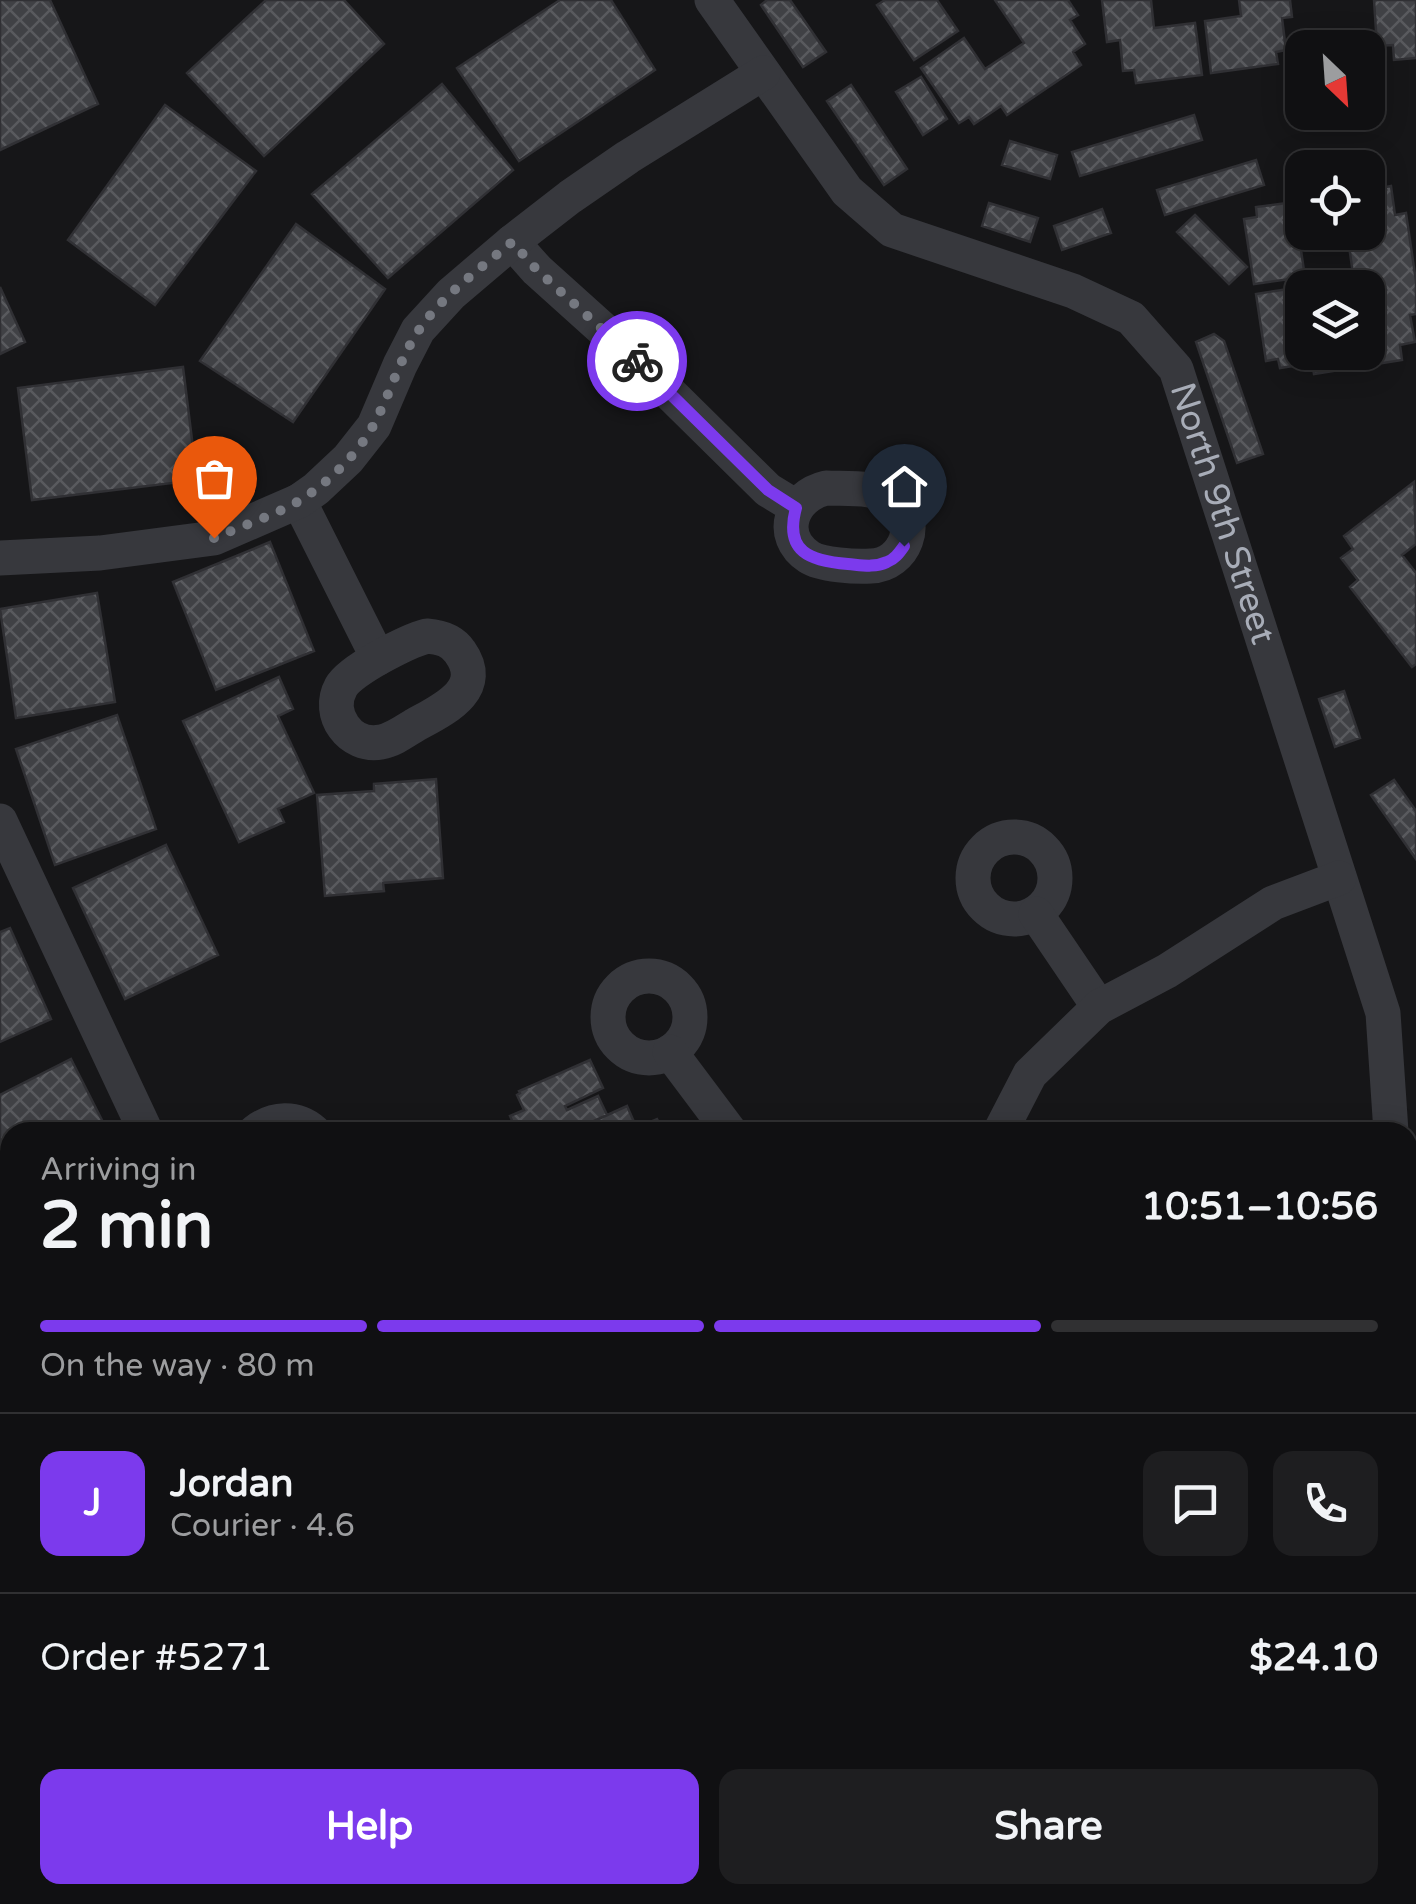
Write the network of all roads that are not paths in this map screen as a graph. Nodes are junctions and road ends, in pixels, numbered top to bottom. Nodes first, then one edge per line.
1 (712, 0) edge
2 (764, 74) junction
3 (512, 242) junction
4 (298, 501) junction
5 (796, 508) dead end
6 (0, 558) edge
7 (378, 658) dead end
8 (0, 821) edge
9 (10, 872) edge
10 (1339, 878) junction
11 (1036, 914) dead end
12 (1100, 1008) junction
13 (670, 1052) dead end
14 (141, 1122) edge
15 (272, 1122) edge
16 (297, 1122) edge
17 (722, 1122) edge
18 (1005, 1122) edge
19 (1391, 1122) edge

1 - 2 street, North 9th Street
2 - 3 street
2 - 10 street, North 9th Street
3 - 4 street
3 - 5 street
4 - 6 street
4 - 7 street
8 - 9 street
9 - 14 street
10 - 12 street
10 - 19 street, North 9th Street
11 - 12 street
12 - 18 street
13 - 17 street
15 - 16 street

